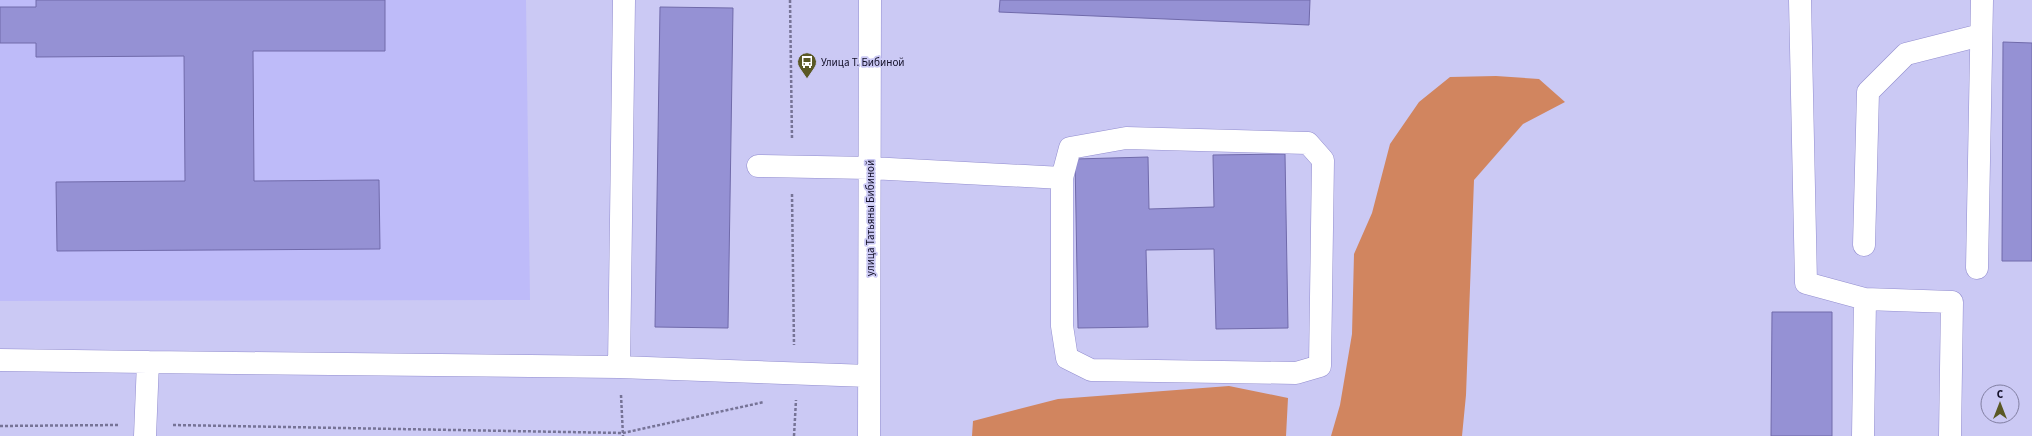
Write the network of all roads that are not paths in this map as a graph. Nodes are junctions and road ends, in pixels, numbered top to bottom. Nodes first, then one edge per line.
1 (624, 0) edge
2 (870, 0) edge
3 (1800, 0) edge
4 (1982, 0) edge
5 (1981, 34) junction
6 (758, 166) dead end
7 (870, 168) junction
8 (1062, 178) junction
9 (1864, 245) dead end
10 (1977, 268) dead end
11 (1865, 299) junction
12 (0, 360) edge
13 (148, 362) junction
14 (619, 367) junction
15 (869, 376) junction
16 (146, 430) edge
17 (869, 436) edge
18 (1863, 436) edge
19 (1950, 436) edge

1 - 14 street
2 - 7 street, улица Татьяны Бибиной
3 - 11 street
4 - 5 street
5 - 9 street
5 - 10 street
6 - 7 street
7 - 8 street
7 - 15 street, улица Татьяны Бибиной
8 - 8 street
11 - 18 street
11 - 19 street
12 - 13 street
13 - 14 street
13 - 16 street
14 - 15 street
15 - 17 street, улица Татьяны Бибиной

